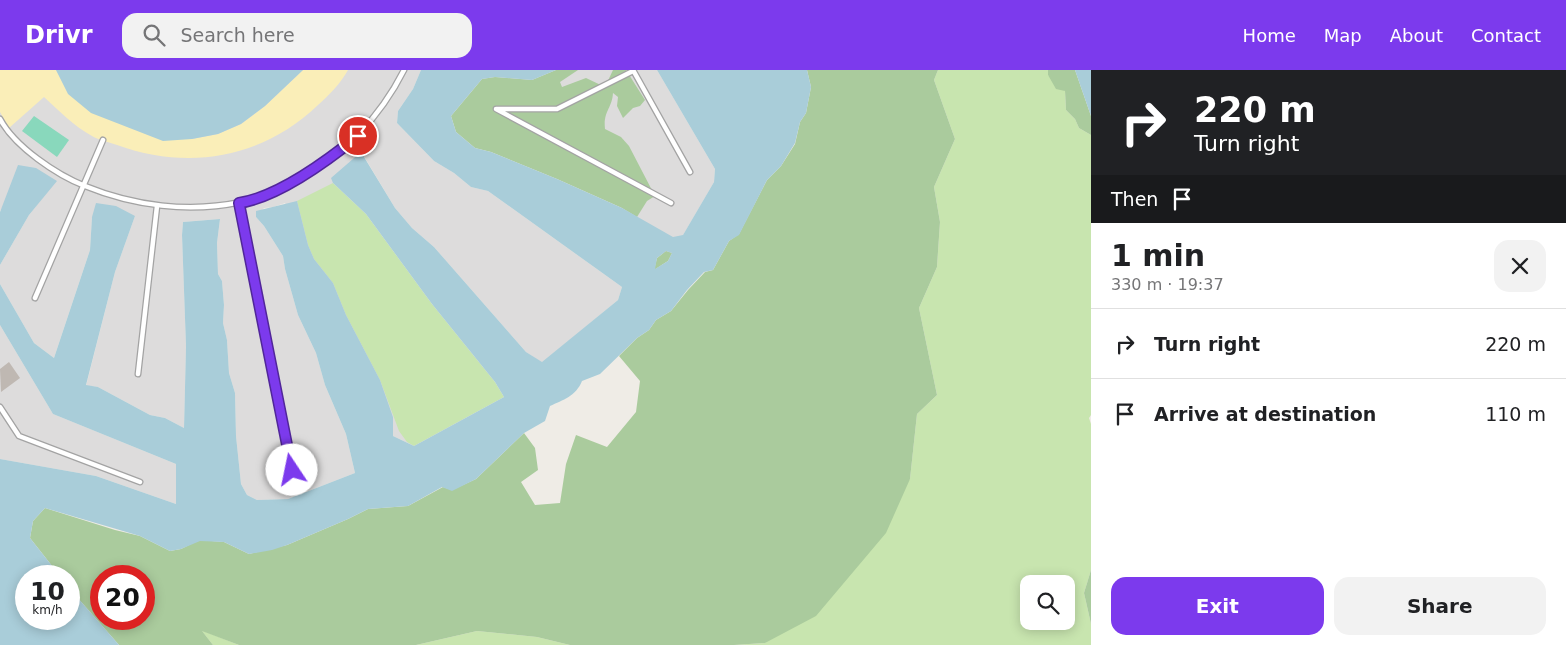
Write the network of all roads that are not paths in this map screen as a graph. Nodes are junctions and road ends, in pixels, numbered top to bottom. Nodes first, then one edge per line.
1 (404, 70) edge
2 (633, 70) edge
3 (0, 119) edge
4 (2, 127) edge
5 (104, 140) dead end
6 (690, 172) dead end
7 (84, 186) junction
8 (239, 203) junction
9 (671, 203) dead end
10 (157, 206) junction
11 (35, 298) dead end
12 (138, 374) dead end
13 (0, 407) edge
14 (292, 470) dead end
15 (140, 482) dead end

1 - 8 lane
2 - 6 lane
2 - 9 lane
3 - 4 lane
4 - 7 lane
5 - 7 lane
7 - 10 lane
7 - 11 lane
8 - 10 lane
8 - 14 lane
10 - 12 lane
13 - 15 lane

